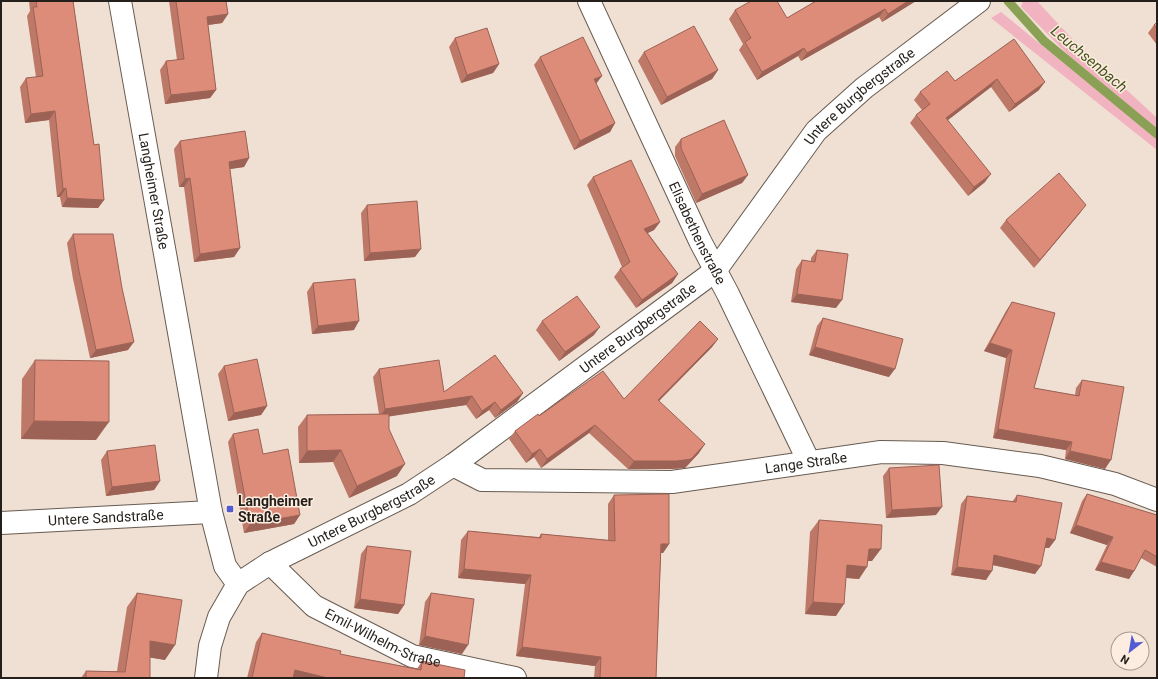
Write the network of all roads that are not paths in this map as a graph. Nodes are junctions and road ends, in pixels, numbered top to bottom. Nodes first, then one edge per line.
1 (120, 1) edge
2 (588, 1) edge
3 (979, 1) edge
4 (714, 271) junction
5 (809, 462) junction
6 (453, 465) junction
7 (1157, 500) edge
8 (211, 512) junction
9 (1, 523) edge
10 (270, 563) junction
11 (238, 584) junction
12 (206, 678) edge
13 (514, 678) edge

1 - 8 street, Langheimer Straße
2 - 4 street, Elisabethenstraße
3 - 4 street, Untere Burgbergstraße
4 - 5 street, Elisabethenstraße
4 - 6 street, Untere Burgbergstraße
5 - 6 street, Lange Straße
5 - 7 street, Lange Straße
6 - 10 street, Untere Burgbergstraße
8 - 9 street, Untere Sandstraße
8 - 11 street, Langheimer Straße
10 - 11 street, Untere Burgbergstraße
10 - 13 street, Emil-Wilhelm-Straße
11 - 12 street

